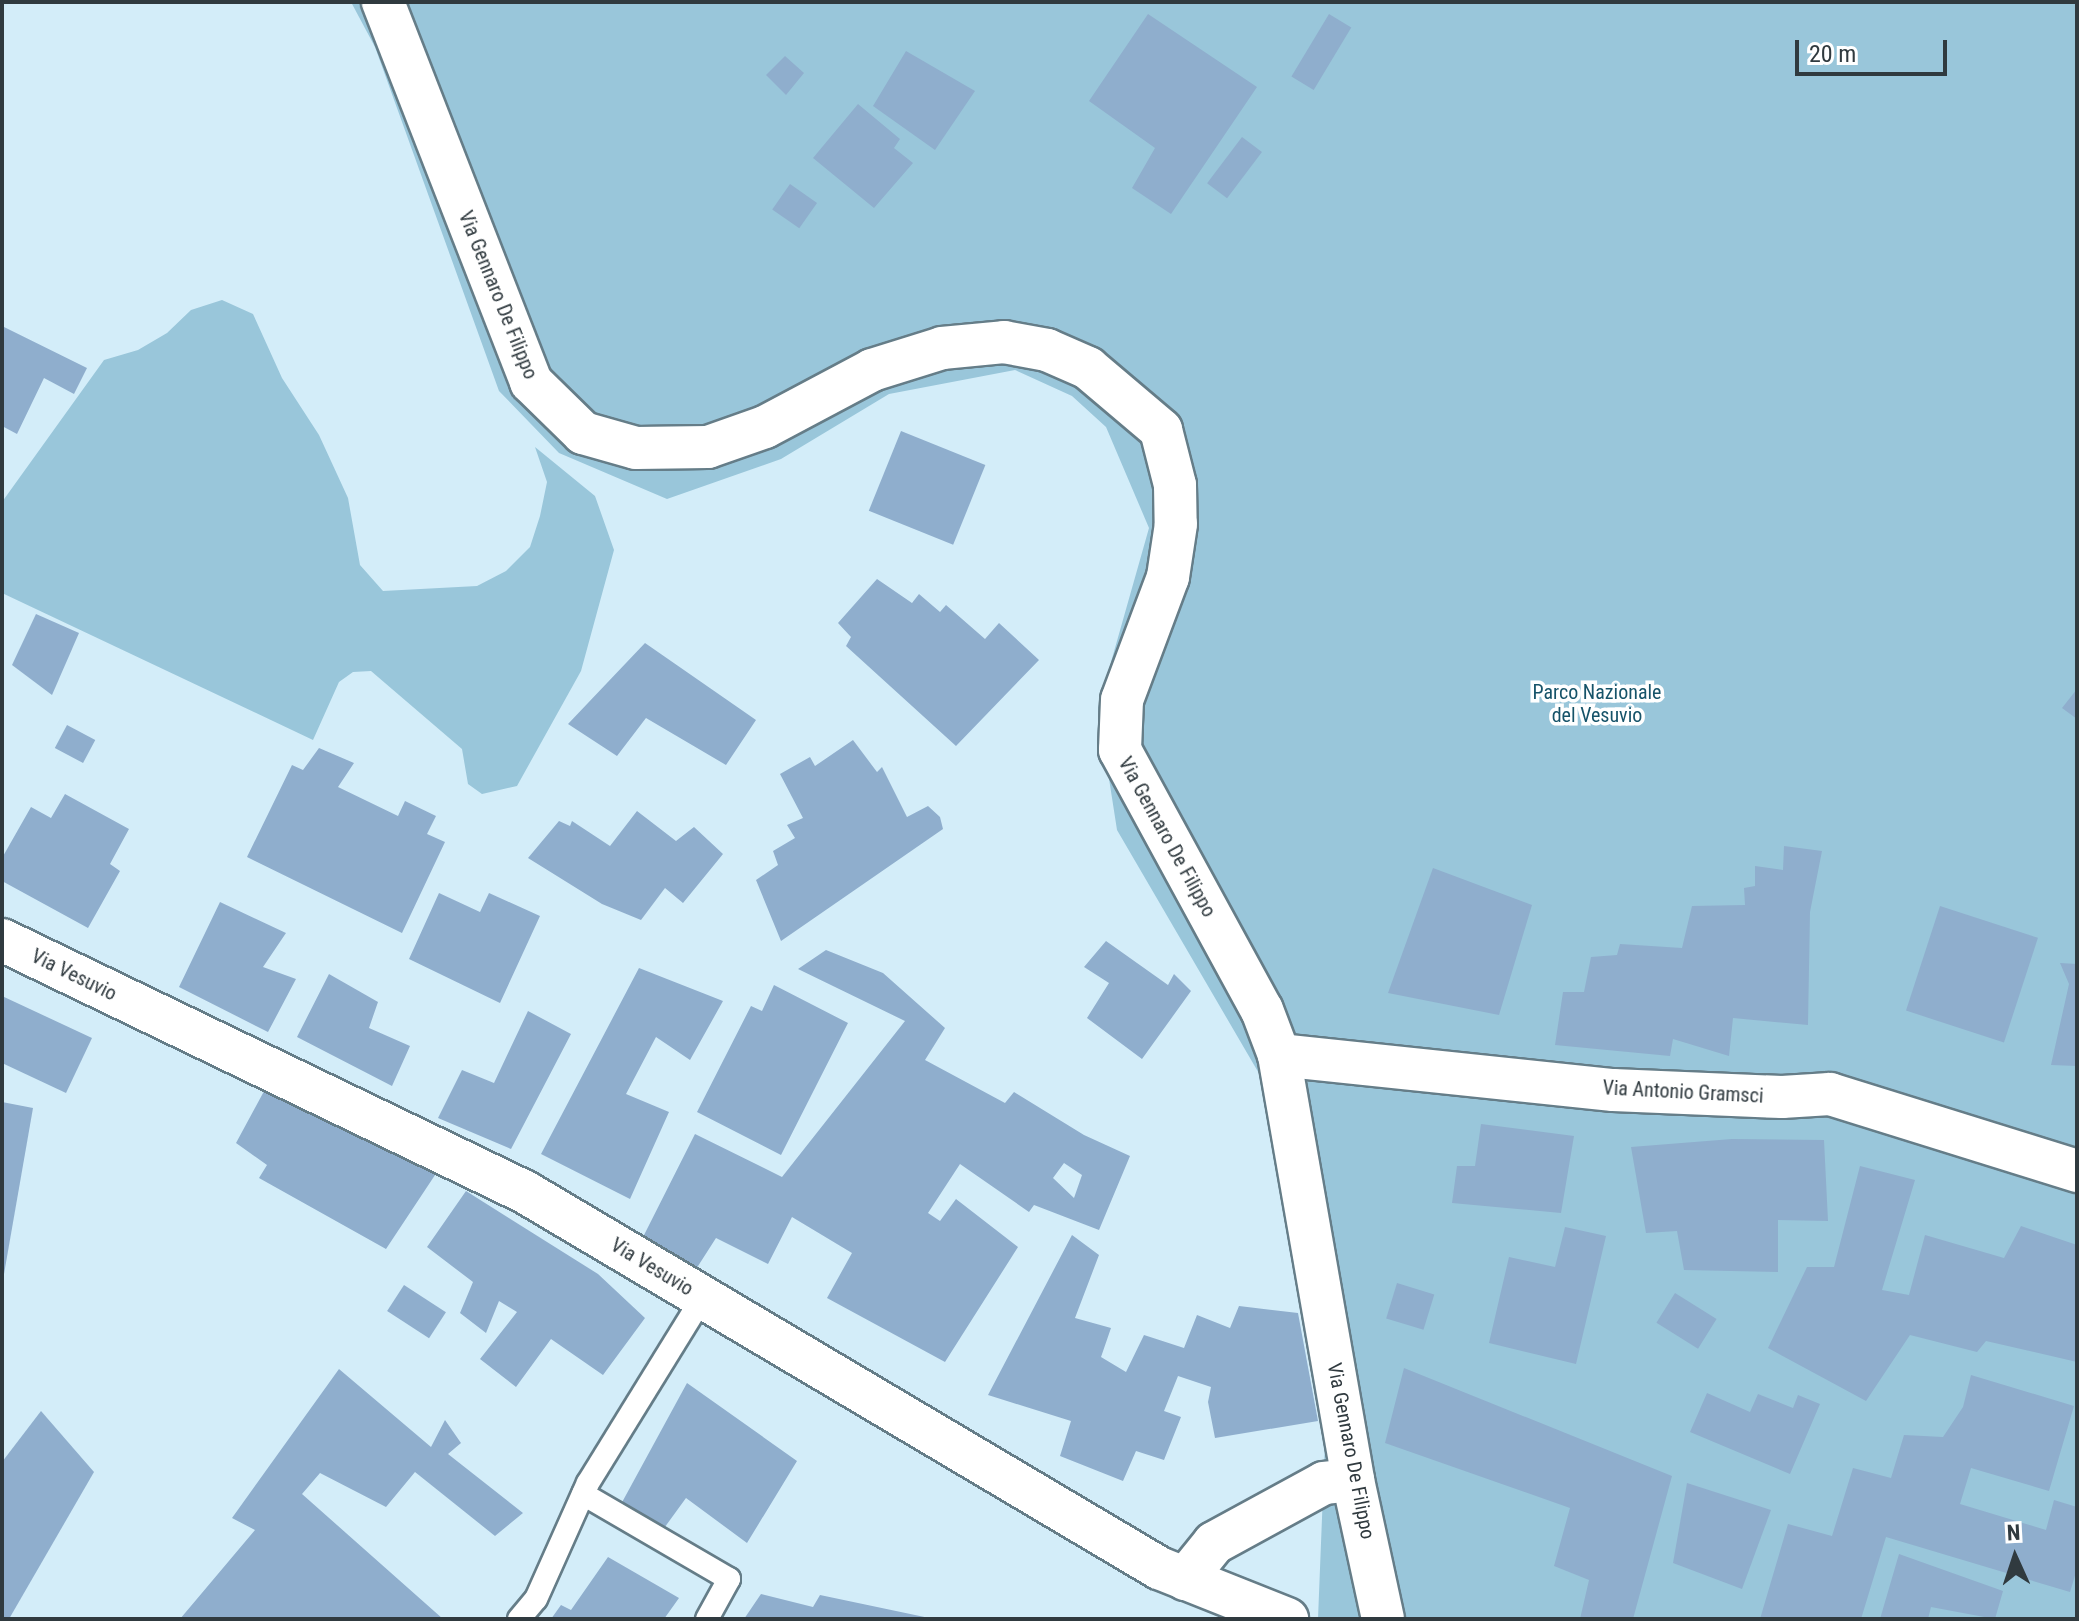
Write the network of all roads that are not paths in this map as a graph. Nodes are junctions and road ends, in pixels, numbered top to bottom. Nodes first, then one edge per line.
1 (383, 2) edge
2 (2, 940) edge
3 (1279, 1055) junction
4 (2077, 1171) edge
5 (703, 1297) junction
6 (1353, 1480) junction
7 (583, 1494) junction
8 (1185, 1579) junction
9 (519, 1619) edge
10 (707, 1619) edge
11 (1287, 1619) edge
12 (1383, 1619) edge

1 - 3 street, Via Gennaro De Filippo
2 - 5 street, Via Vesuvio
3 - 4 street, Via Antonio Gramsci
3 - 6 street, Via Gennaro De Filippo
5 - 7 lane
5 - 8 street, Via Vesuvio
6 - 8 street
6 - 12 street, Via Gennaro De Filippo
7 - 9 lane
7 - 10 lane
8 - 11 street, Via Vesuvio

